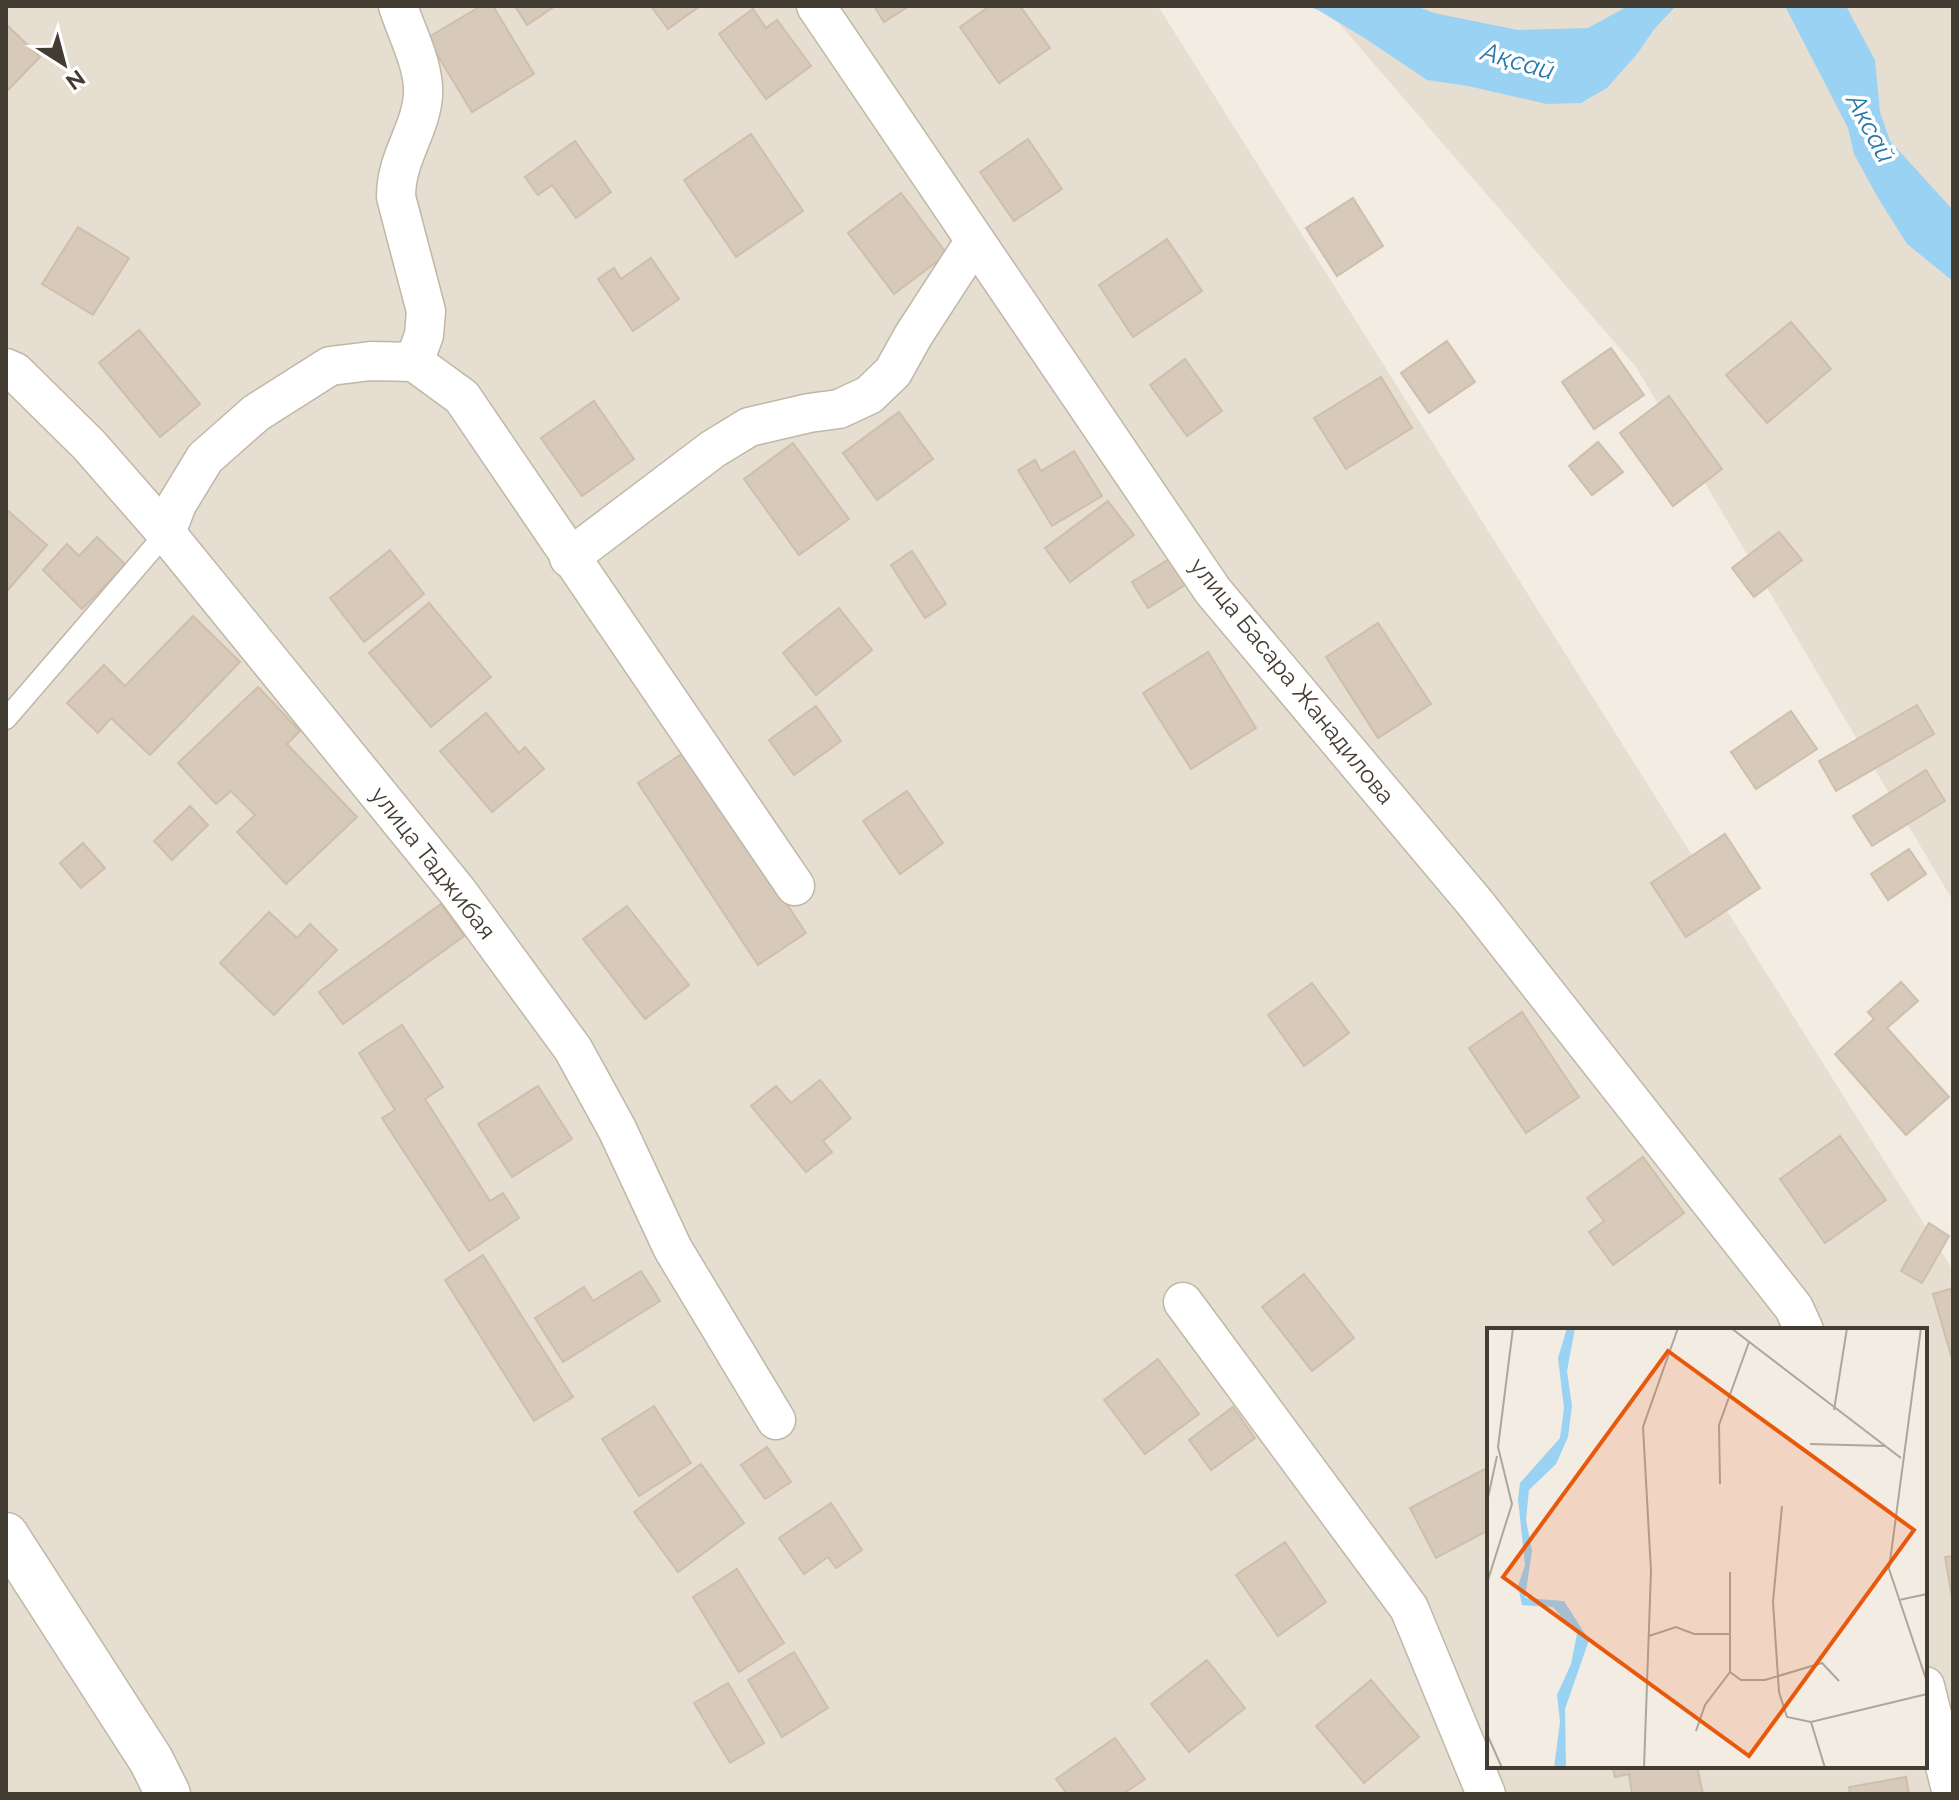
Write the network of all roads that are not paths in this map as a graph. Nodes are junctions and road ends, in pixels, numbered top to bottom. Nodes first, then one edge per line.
1 (398, 6) edge
2 (816, 6) edge
3 (974, 242) junction
4 (414, 362) junction
5 (6, 368) edge
6 (166, 533) junction
7 (569, 558) junction
8 (6, 719) edge
9 (795, 886) dead end
10 (1183, 1302) dead end
11 (1803, 1328) edge
12 (776, 1420) dead end
13 (6, 1535) edge
14 (1927, 1694) edge
15 (168, 1794) edge
16 (1486, 1794) edge
17 (1952, 1794) edge

1 - 4 street
2 - 3 street, улица Басара Жанадилова
3 - 7 street
3 - 11 street, улица Басара Жанадилова
4 - 6 street
4 - 7 street
5 - 6 street, улица Таджибая
6 - 8 lane
6 - 12 street, улица Таджибая
7 - 9 street
10 - 16 street
13 - 15 street
14 - 17 street

